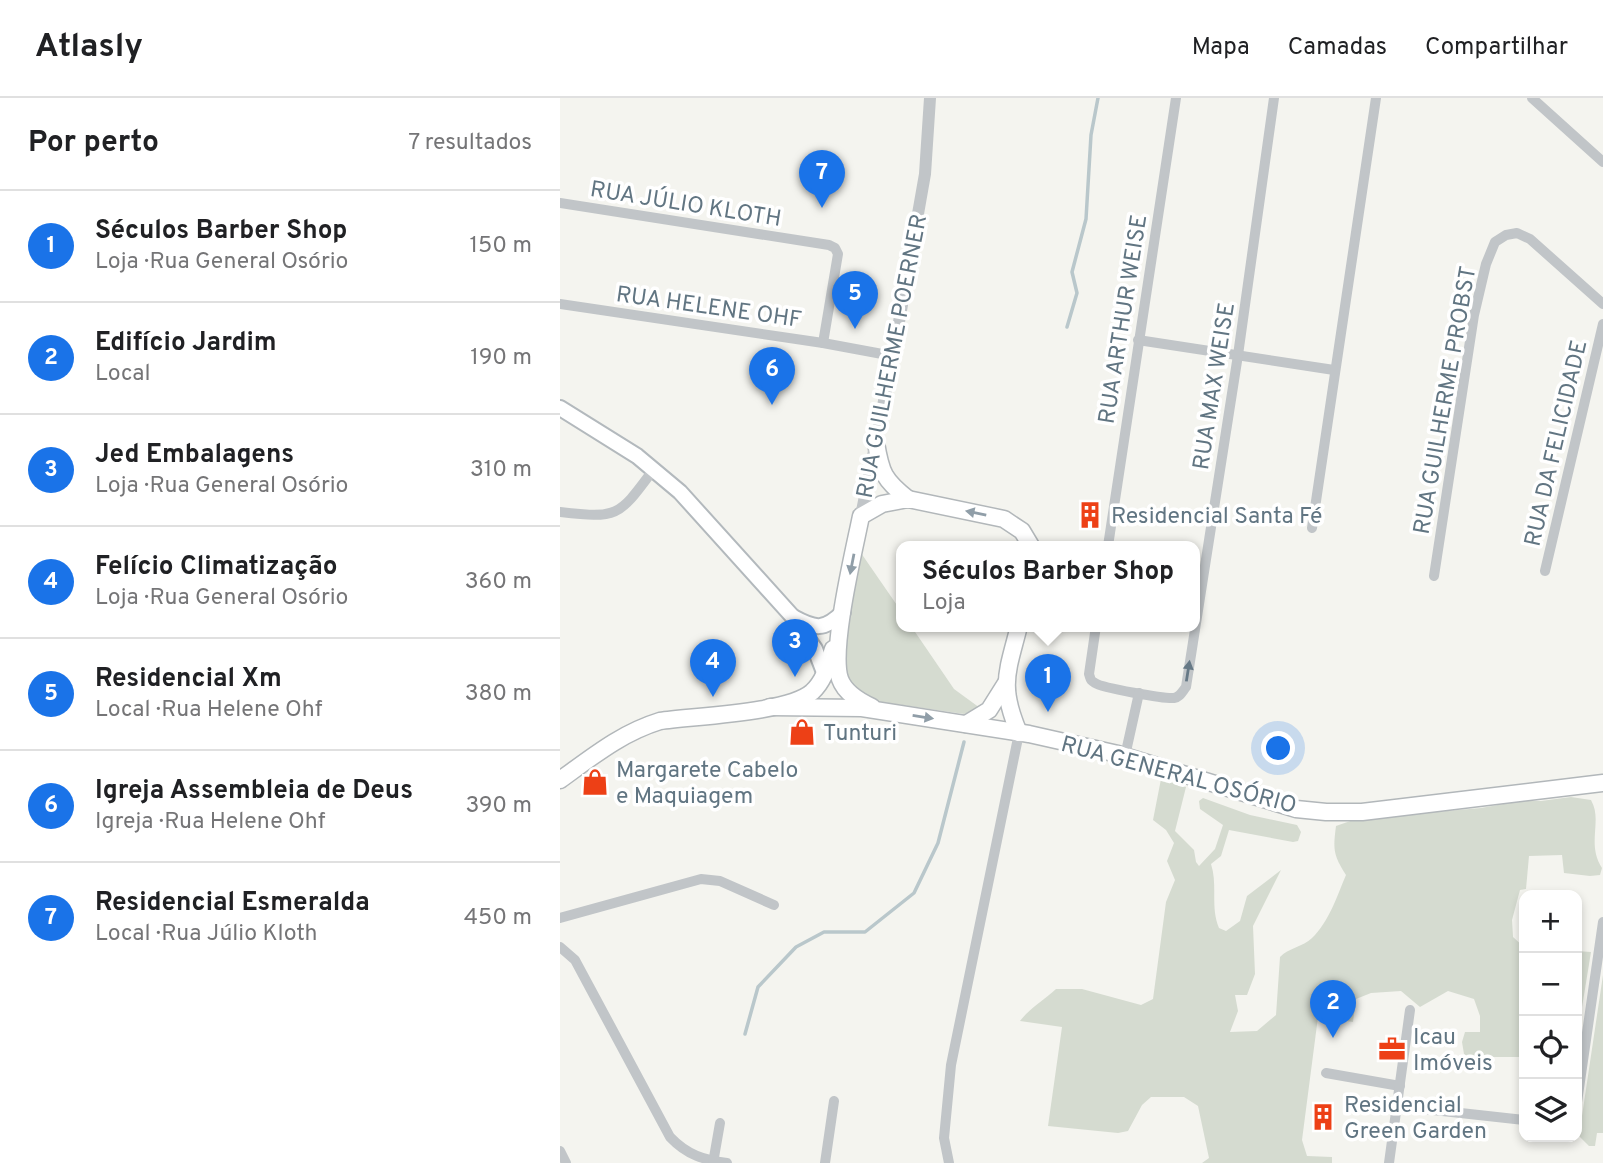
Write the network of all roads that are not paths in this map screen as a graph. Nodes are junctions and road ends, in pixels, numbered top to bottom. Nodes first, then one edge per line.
1 (930, 98) edge
2 (1175, 98) edge
3 (1274, 98) edge
4 (1376, 98) edge
5 (1532, 98) edge
6 (1603, 163) edge
7 (560, 203) edge
8 (560, 304) edge
9 (1603, 304) edge
10 (1603, 324) edge
11 (1138, 340) junction
12 (823, 343) junction
13 (1238, 355) junction
14 (893, 356) junction
15 (1334, 370) junction
16 (560, 408) edge
17 (876, 443) junction
18 (654, 468) junction
19 (908, 499) junction
20 (560, 512) edge
21 (861, 516) junction
22 (1312, 528) dead end
23 (1028, 541) edge
24 (1109, 541) edge
25 (1545, 571) dead end
26 (1434, 576) dead end
27 (1200, 598) edge
28 (843, 612) junction
29 (792, 616) junction
30 (1018, 632) edge
31 (1095, 632) edge
32 (1195, 632) edge
33 (825, 675) junction
34 (1006, 683) junction
35 (1139, 693) junction
36 (770, 707) junction
37 (862, 708) junction
38 (881, 710) junction
39 (966, 724) junction
40 (1019, 733) junction
41 (1125, 756) junction
42 (560, 780) edge
43 (1603, 783) edge
44 (774, 905) dead end
45 (560, 918) edge
46 (1603, 922) edge
47 (560, 947) edge
48 (1410, 1010) dead end
49 (1326, 1073) dead end
50 (1580, 1079) edge
51 (1400, 1086) junction
52 (834, 1101) dead end
53 (1397, 1106) junction
54 (1519, 1119) edge
55 (720, 1124) dead end
56 (560, 1151) edge
57 (713, 1162) edge
58 (566, 1163) edge
59 (727, 1163) edge
60 (825, 1163) edge
61 (949, 1163) edge
62 (1389, 1163) edge

1 - 14 street, RUA GUILHERME POERNER
2 - 11 street, RUA ARTHUR WEISE
3 - 13 street, RUA MAX WEISE
4 - 15 street
5 - 6 street
7 - 12 street, RUA JÚLIO KLOTH
8 - 12 street, RUA HELENE OHF
9 - 26 street, RUA GUILHERME PROBST
10 - 25 street, RUA DA FELICIDADE
11 - 13 street
11 - 24 street, RUA ARTHUR WEISE
12 - 14 street, RUA HELENE OHF
13 - 15 street
27 -> 13 street, RUA MAX WEISE
14 - 17 street, RUA GUILHERME POERNER
15 - 22 street
16 - 18 main road
17 - 19 main road
17 - 21 street, RUA GUILHERME POERNER
18 - 20 street
18 - 29 main road
19 - 21 main road
23 -> 19 main road
21 -> 28 main road, RUA GUILHERME POERNER
28 - 29 main road
28 - 33 main road
28 - 38 main road, RUA GENERAL OSÓRIO
29 - 33 main road
30 - 34 main road
31 - 35 street
35 -> 32 street, RUA MAX WEISE
33 - 36 main road, RUA GENERAL OSÓRIO
33 - 37 main road
34 - 39 main road
34 - 40 main road
35 - 41 street
36 - 37 main road, RUA GENERAL OSÓRIO
36 - 42 main road, RUA GENERAL OSÓRIO
37 - 38 main road, RUA GENERAL OSÓRIO
38 -> 39 main road, RUA GENERAL OSÓRIO
39 - 40 main road, RUA GENERAL OSÓRIO
40 - 41 main road, RUA GENERAL OSÓRIO
40 - 61 street
41 - 43 main road, RUA GENERAL OSÓRIO
44 - 45 street
46 - 50 street
47 - 57 street
48 - 51 street
49 - 51 street
51 - 53 street
52 - 60 street
53 - 54 street
53 - 62 street
55 - 57 street
56 - 58 street
57 - 59 street

